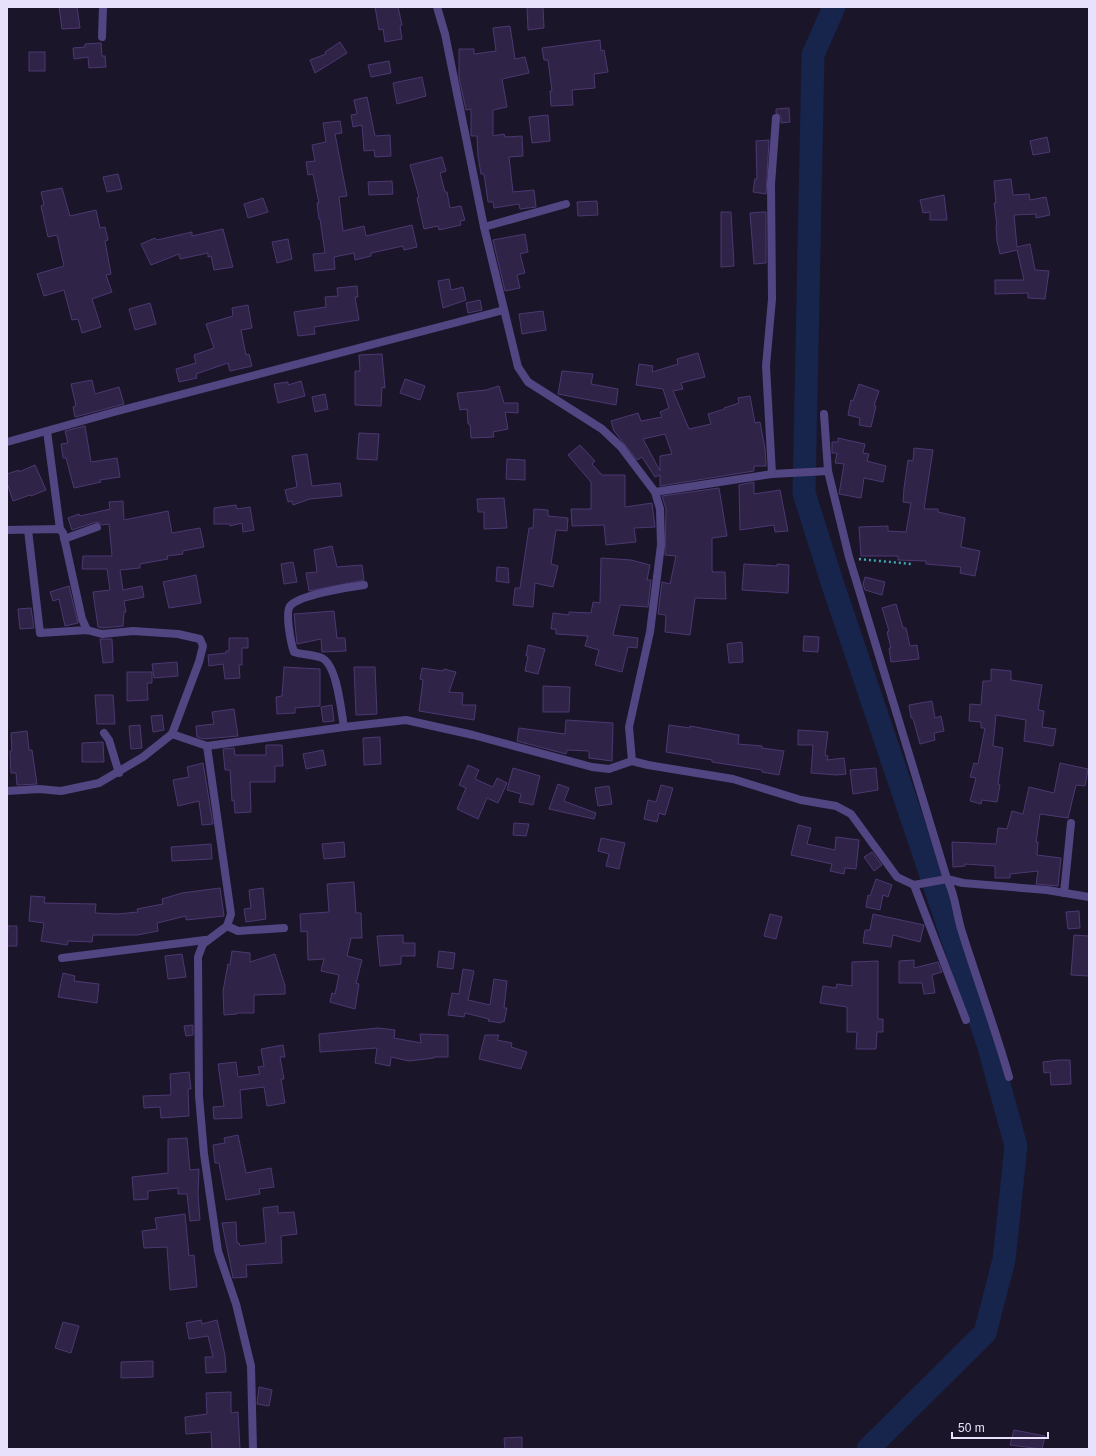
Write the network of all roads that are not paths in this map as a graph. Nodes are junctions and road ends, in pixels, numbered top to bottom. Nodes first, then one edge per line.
1 (103, 7) edge
2 (437, 7) edge
3 (102, 37) dead end
4 (776, 118) dead end
5 (566, 204) dead end
6 (484, 227) junction
7 (504, 310) junction
8 (824, 414) dead end
9 (47, 431) junction
10 (7, 442) edge
11 (824, 471) junction
12 (772, 474) junction
13 (655, 492) junction
14 (97, 527) dead end
15 (60, 529) junction
16 (7, 530) edge
17 (28, 530) junction
18 (64, 539) junction
19 (364, 584) dead end
20 (86, 630) junction
21 (344, 727) junction
22 (104, 733) dead end
23 (172, 734) junction
24 (207, 746) junction
25 (632, 761) junction
26 (119, 773) junction
27 (7, 791) edge
28 (1071, 823) dead end
29 (943, 880) junction
30 (916, 884) junction
31 (1064, 893) junction
32 (1089, 897) edge
33 (227, 926) junction
34 (284, 928) dead end
35 (205, 940) junction
36 (62, 958) dead end
37 (966, 1020) dead end
38 (1010, 1077) dead end
39 (253, 1449) edge

1 - 3 street
2 - 6 street
4 - 12 street
5 - 6 street
6 - 7 street
7 - 9 street
7 - 13 street
8 - 11 street
9 - 10 street
9 - 15 street
11 - 12 street
11 - 29 street
12 - 13 street
13 - 25 street
14 - 18 street
15 - 17 street
15 - 18 street
16 - 17 street
17 - 20 street
18 - 20 street
19 - 21 street
20 - 23 street
21 - 24 street
21 - 25 street
22 - 26 street
23 - 24 street
23 - 26 street
24 - 33 street
25 - 30 street
26 - 27 street
28 - 31 street
29 - 30 street
29 - 31 street
29 - 38 street
30 - 37 street
31 - 32 street
33 - 34 street
33 - 35 street
35 - 36 street
35 - 39 street

